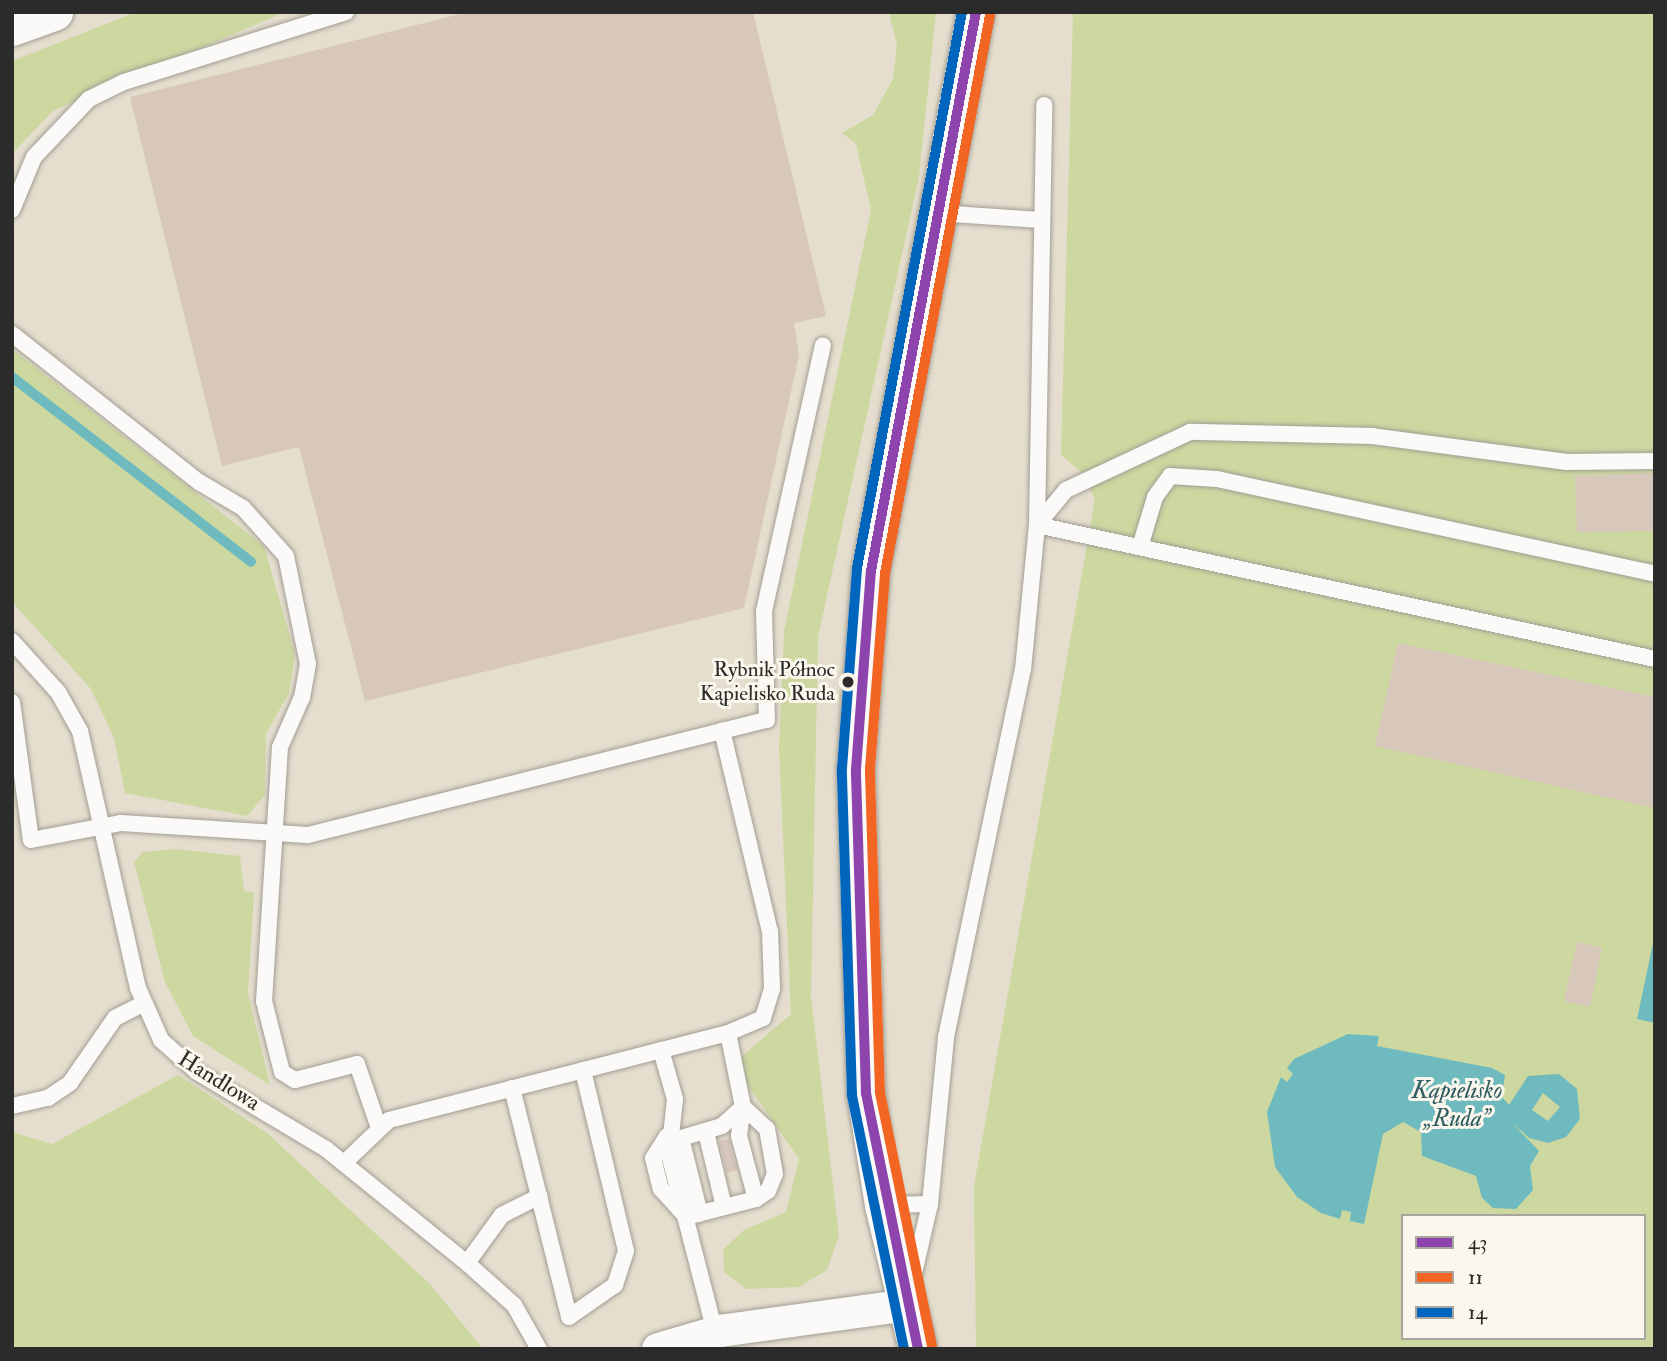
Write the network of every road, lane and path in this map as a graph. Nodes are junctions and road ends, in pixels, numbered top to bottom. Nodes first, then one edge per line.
1 (54, 12) edge
2 (346, 12) edge
3 (976, 12) edge
4 (12, 27) edge
5 (1044, 105) dead end
6 (12, 210) edge
7 (938, 213) junction
8 (1040, 220) junction
9 (12, 334) edge
10 (823, 345) dead end
11 (1655, 461) edge
12 (1037, 525) junction
13 (1140, 547) junction
14 (1655, 573) edge
15 (12, 641) edge
16 (1655, 659) edge
17 (12, 702) edge
18 (722, 731) junction
19 (105, 825) junction
20 (273, 834) junction
21 (142, 1004) junction
22 (728, 1033) junction
23 (661, 1050) junction
24 (583, 1070) junction
25 (512, 1088) junction
26 (12, 1106) edge
27 (743, 1107) junction
28 (379, 1128) junction
29 (706, 1132) junction
30 (345, 1163) junction
31 (540, 1196) junction
32 (756, 1199) junction
33 (930, 1204) junction
34 (884, 1205) junction
35 (724, 1207) junction
36 (693, 1215) junction
37 (467, 1263) junction
38 (907, 1305) junction
39 (715, 1332) junction
40 (539, 1349) edge
41 (658, 1349) edge
42 (918, 1349) edge

1 - 4 main road
2 - 6 lane
3 - 7 main road
5 - 8 lane
7 - 8 lane
7 - 34 main road
8 - 12 lane
9 - 20 lane
10 - 18 lane
11 - 12 lane
12 - 13 lane
12 - 33 lane
13 - 14 lane
13 - 16 lane
15 - 19 lane, Handlowa
17 - 19 lane
18 - 20 lane
18 - 22 lane
19 - 20 lane
19 - 21 lane, Handlowa
20 - 28 lane
21 - 26 lane
21 - 30 lane, Handlowa
22 - 23 lane
22 - 27 lane
23 - 24 lane
23 - 36 lane
24 - 25 lane
24 - 31 lane
25 - 28 lane
25 - 31 lane
27 - 29 lane
27 - 32 lane
27 - 32 lane
28 - 30 lane
29 - 35 lane
29 - 36 lane
30 - 37 lane, Handlowa
31 - 37 lane
32 - 35 lane
33 - 34 lane
33 - 38 lane
34 - 38 main road
35 - 36 lane
36 - 39 lane
37 - 40 lane, Handlowa
38 - 39 street
38 - 42 main road
39 - 41 street

